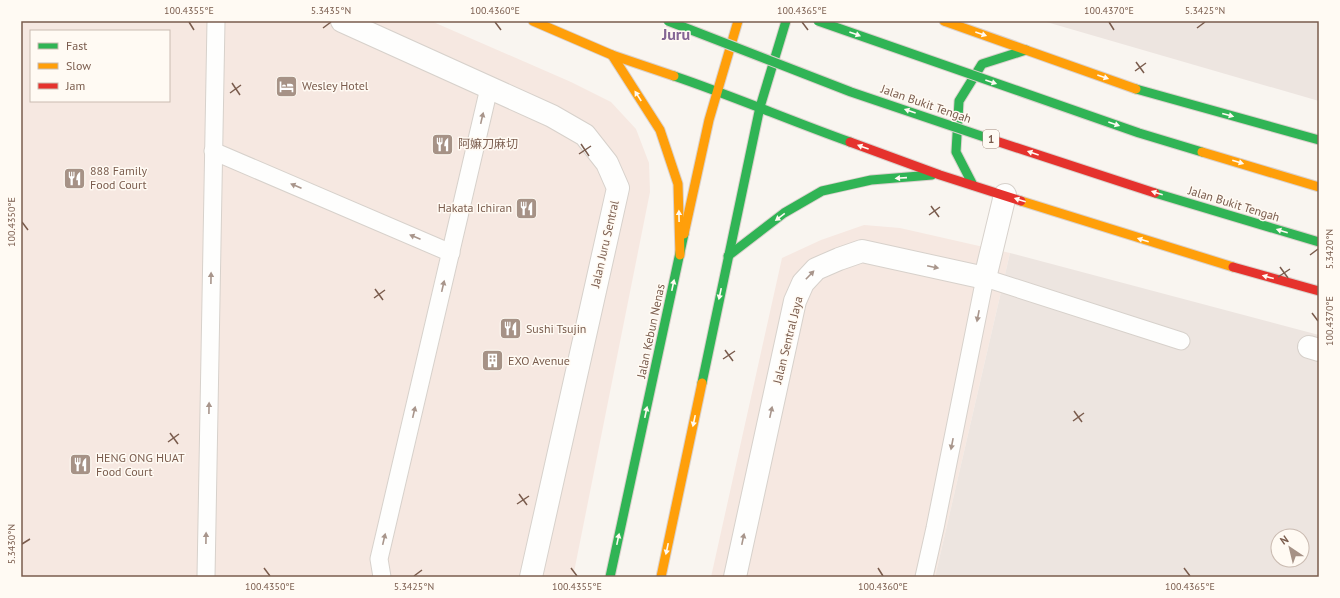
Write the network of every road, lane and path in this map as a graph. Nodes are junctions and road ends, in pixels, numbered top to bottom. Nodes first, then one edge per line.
1 (216, 21) edge
2 (342, 21) edge
3 (533, 21) edge
4 (668, 21) edge
5 (738, 21) edge
6 (786, 21) edge
7 (818, 21) edge
8 (944, 21) edge
9 (1026, 50) junction
10 (612, 56) junction
11 (489, 88) junction
12 (718, 91) junction
13 (760, 107) junction
14 (1319, 140) edge
15 (213, 151) junction
16 (940, 175) junction
17 (973, 185) junction
18 (1319, 187) edge
19 (1005, 195) junction
20 (1319, 242) edge
21 (451, 253) junction
22 (680, 255) junction
23 (728, 256) junction
24 (986, 278) junction
25 (1319, 291) edge
26 (1181, 341) dead end
27 (206, 577) edge
28 (382, 577) edge
29 (531, 577) edge
30 (610, 577) edge
31 (661, 577) edge
32 (735, 577) edge
33 (924, 577) edge

1 - 15 lane
2 - 11 street, Jalan Juru Sentral
3 - 10 main road
20 -> 4 main road, Jalan Bukit Tengah / 1, bridge
5 - 12 main road, Jalan Kebun Nenas
6 - 13 main road
7 -> 18 main road, bridge
8 -> 9 main road
9 -> 14 main road
9 - 17 main road
10 - 12 main road
22 -> 10 main road
21 -> 11 lane
11 - 29 street, Jalan Juru Sentral
12 - 13 main road
12 - 22 main road, Jalan Kebun Nenas
16 -> 13 main road
13 - 23 main road
21 -> 15 lane
27 -> 15 lane
16 - 17 main road
16 -> 23 main road
17 - 19 main road
19 - 24 street
25 -> 19 main road
28 -> 21 lane
30 -> 22 main road, Jalan Kebun Nenas
23 -> 31 main road
24 - 26 lane
32 -> 24 street, Jalan Sentral Jaya
24 -> 33 lane

